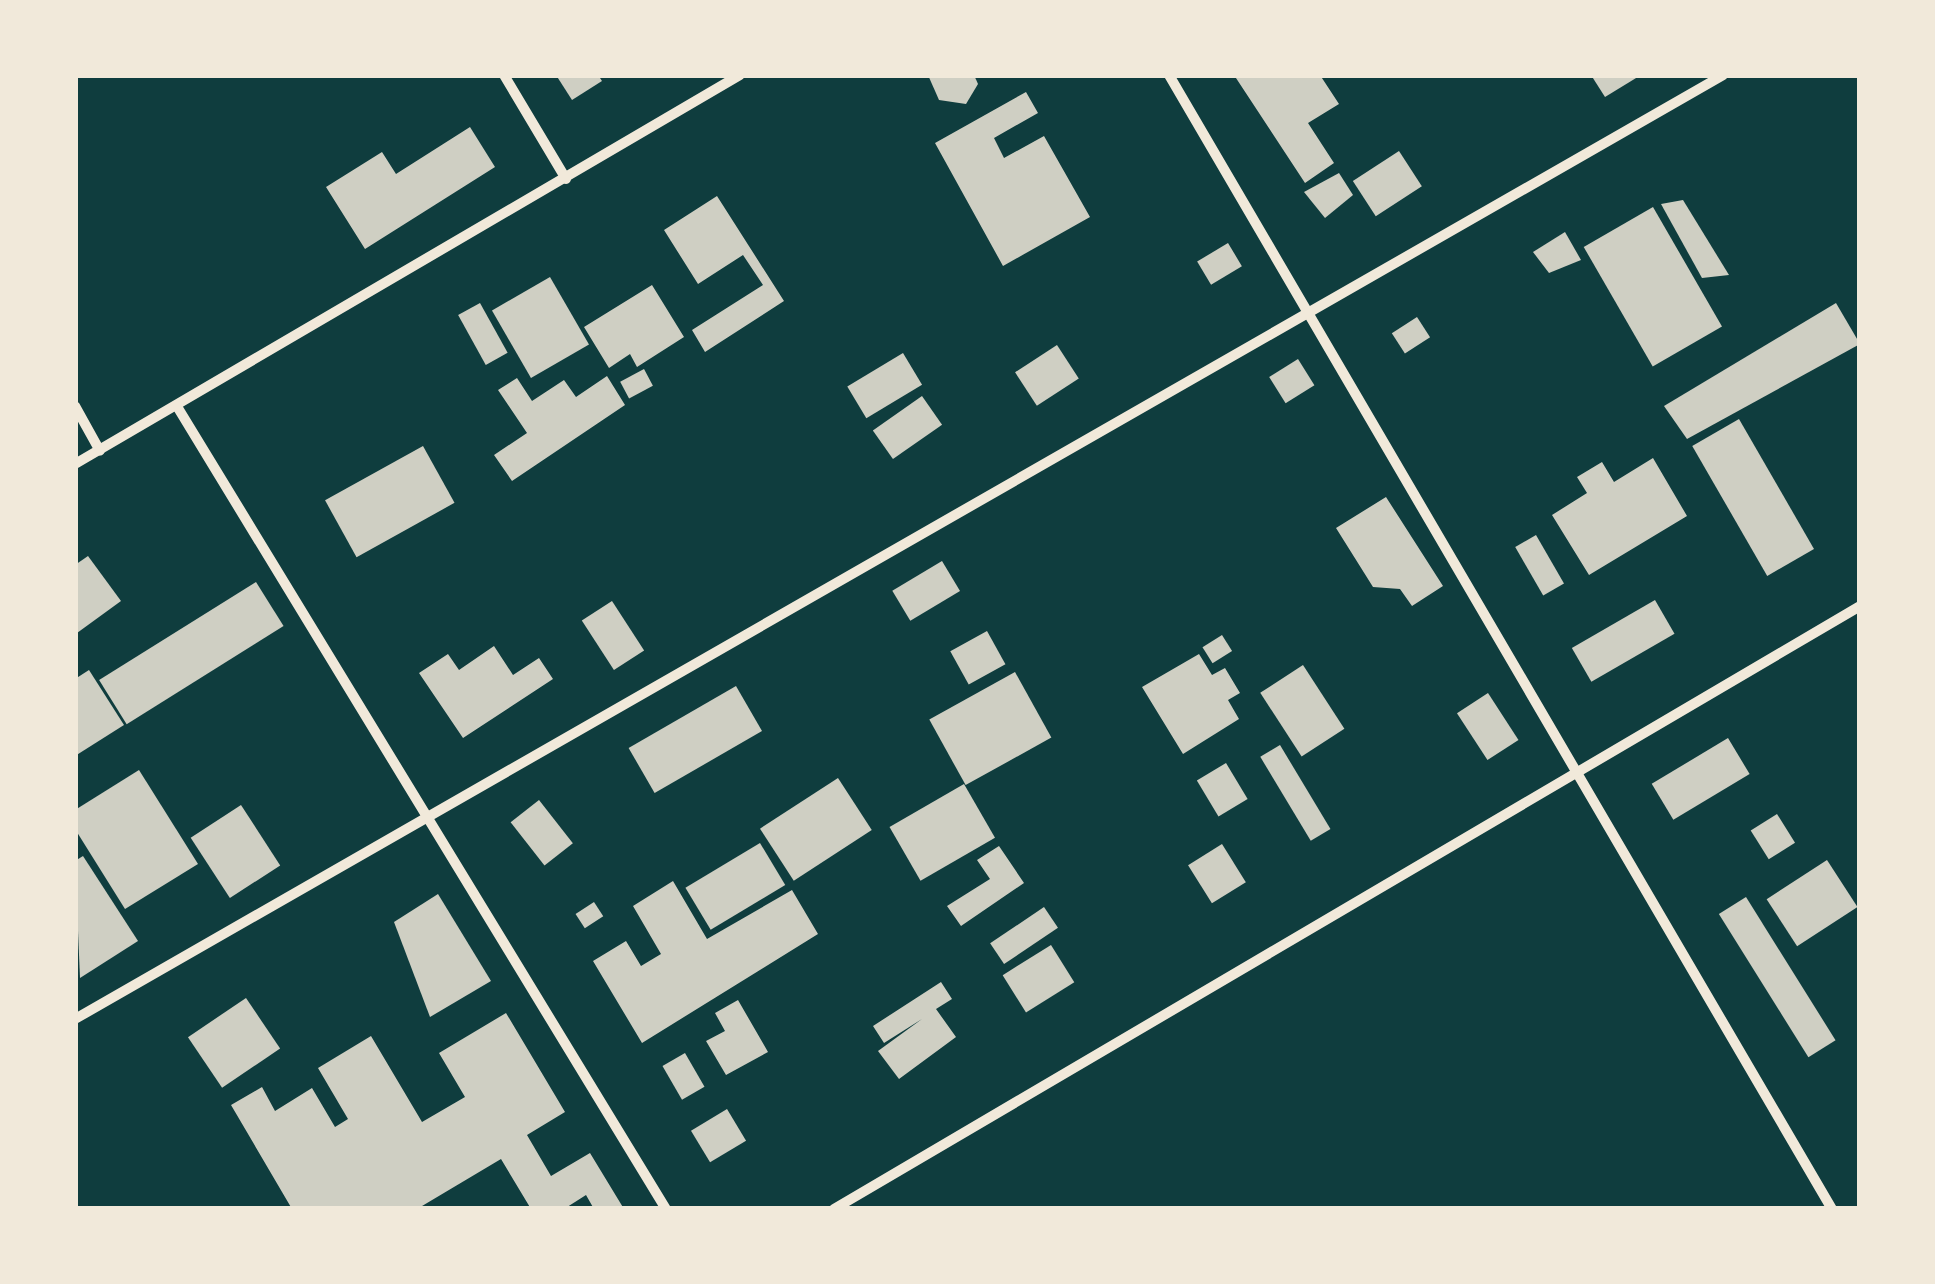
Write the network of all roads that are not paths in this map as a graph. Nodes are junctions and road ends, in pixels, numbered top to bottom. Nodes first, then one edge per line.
1 (504, 75) edge
2 (740, 75) edge
3 (1169, 75) edge
4 (1722, 75) edge
5 (566, 179) junction
6 (1308, 310) junction
7 (75, 406) edge
8 (178, 408) junction
9 (100, 451) junction
10 (75, 464) edge
11 (1860, 606) edge
12 (1575, 768) junction
13 (427, 824) junction
14 (75, 1019) edge
15 (666, 1209) edge
16 (834, 1209) edge
17 (1832, 1209) edge

1 - 5 street
2 - 5 street
3 - 6 street
4 - 6 street
5 - 8 street
6 - 12 street
6 - 13 street
7 - 9 street
8 - 9 street
8 - 13 street
9 - 10 street
11 - 12 street
12 - 16 street
12 - 17 street
13 - 14 street
13 - 15 street

